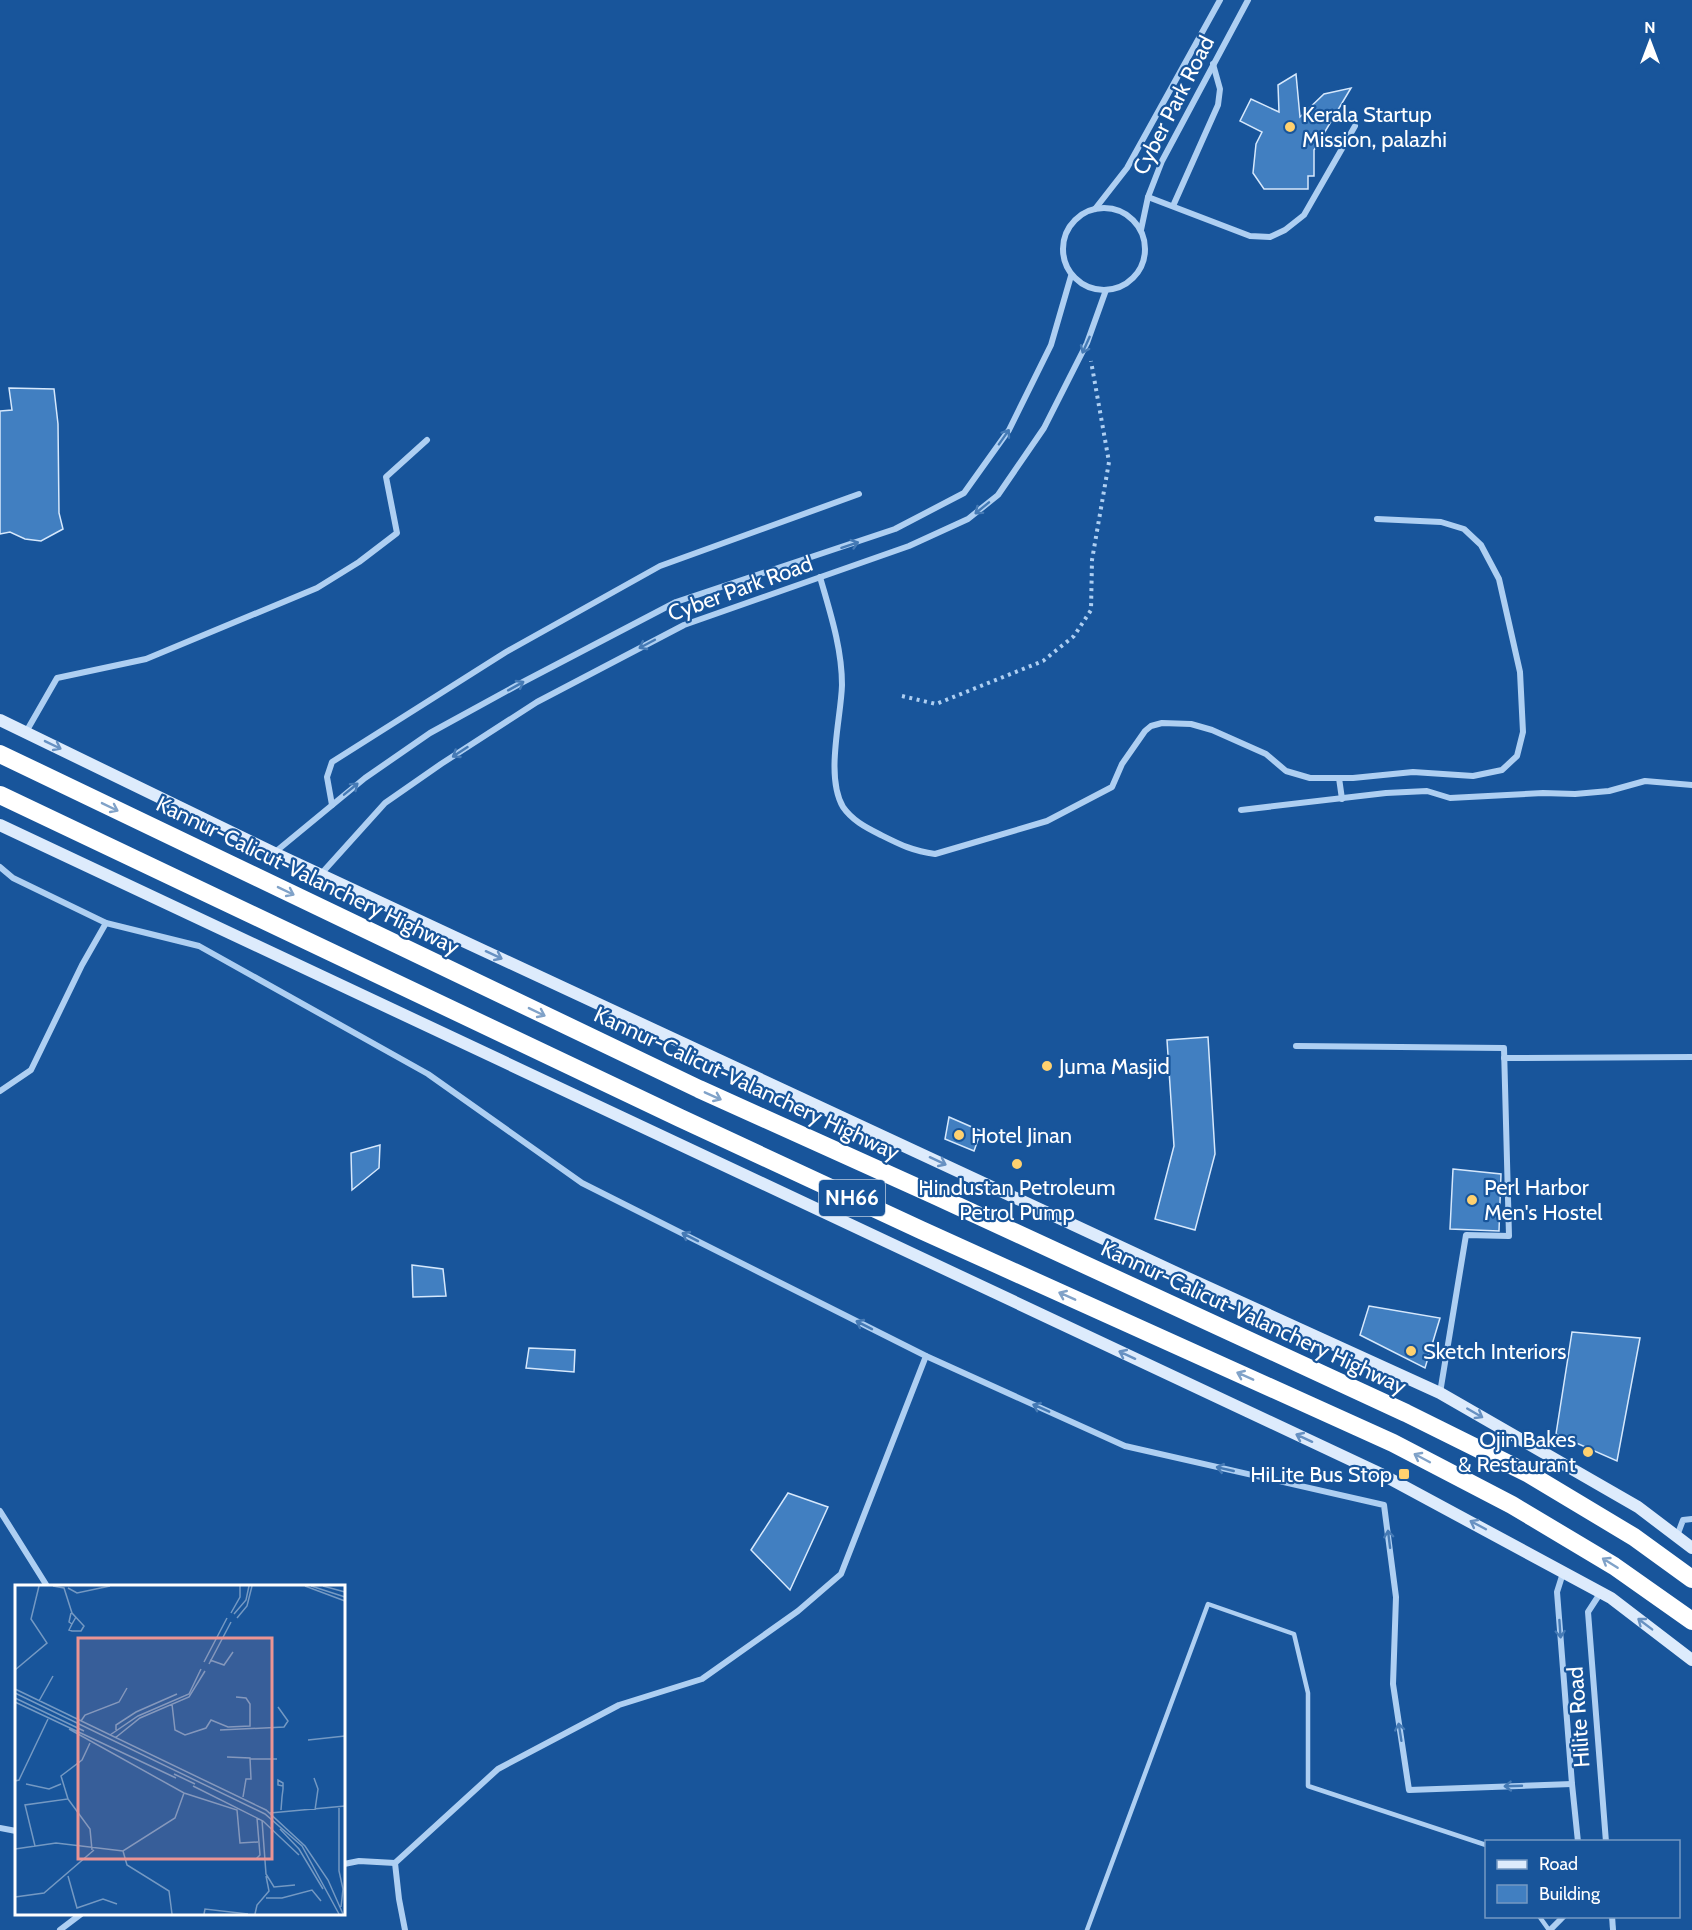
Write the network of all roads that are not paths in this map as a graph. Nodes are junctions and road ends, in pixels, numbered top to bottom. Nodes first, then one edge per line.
1 (1220, 0) edge
2 (1248, 0) edge
3 (1213, 64) junction
4 (1355, 126) dead end
5 (1148, 197) junction
6 (1173, 206) junction
7 (1095, 209) junction
8 (1141, 230) junction
9 (1071, 276) junction
10 (1106, 290) junction
11 (427, 440) dead end
12 (859, 494) dead end
13 (1377, 519) dead end
14 (820, 577) junction
15 (0, 720) edge
16 (26, 732) junction
17 (0, 754) edge
18 (1339, 778) junction
19 (1692, 785) edge
20 (0, 795) edge
21 (1341, 799) junction
22 (332, 805) junction
23 (1240, 810) dead end
24 (0, 825) edge
25 (274, 853) junction
26 (0, 867) edge
27 (321, 874) junction
28 (106, 923) junction
29 (1296, 1046) dead end
30 (1692, 1057) edge
31 (1504, 1058) junction
32 (0, 1091) edge
33 (926, 1356) junction
34 (1440, 1393) junction
35 (0, 1511) edge
36 (1692, 1519) edge
37 (1677, 1536) junction
38 (1692, 1548) edge
39 (1563, 1572) junction
40 (1692, 1579) edge
41 (45, 1585) edge
42 (1601, 1592) junction
43 (1692, 1621) edge
44 (1692, 1660) edge
45 (1572, 1784) junction
46 (0, 1828) edge
47 (15, 1831) edge
48 (1578, 1840) edge
49 (1606, 1840) edge
50 (1485, 1845) edge
51 (395, 1863) junction
52 (345, 1864) edge
53 (80, 1915) edge
54 (1540, 1918) edge
55 (1563, 1918) edge
56 (60, 1930) edge
57 (405, 1930) edge
58 (1087, 1930) edge
59 (1550, 1930) edge

1 - 7 street
2 - 3 street, Cyber Park Road
3 - 5 street, Cyber Park Road
3 - 6 street
4 - 6 street
5 - 6 street
5 - 8 street, Cyber Park Road
7 - 8 street
7 - 9 street
8 - 10 street
9 - 10 street
22 -> 9 street
10 -> 14 street, Cyber Park Road
11 - 16 street
12 - 22 street
13 - 18 street
14 - 18 street
14 -> 27 street, Cyber Park Road
15 - 16 street
16 -> 25 street
17 -> 40 highway, Kannur-Calicut-Valanchery Highway / NH66
18 - 21 street
19 - 21 street
43 -> 20 highway, NH66
21 - 23 street
22 - 25 street
39 -> 24 street
25 - 27 street
26 - 28 street
27 -> 34 street
28 - 32 street
33 -> 28 street
29 - 31 street
30 - 31 street
31 - 34 street
45 -> 33 street
33 - 51 street
34 -> 37 street
35 - 41 street
36 - 37 street
37 - 38 street
39 - 42 street
39 -> 45 street
44 -> 42 street
42 - 49 street, Hilite Road
45 - 48 street
46 - 47 street
50 - 58 lane
51 - 52 street
51 - 57 street
53 - 56 street
54 - 59 lane
55 - 59 street

